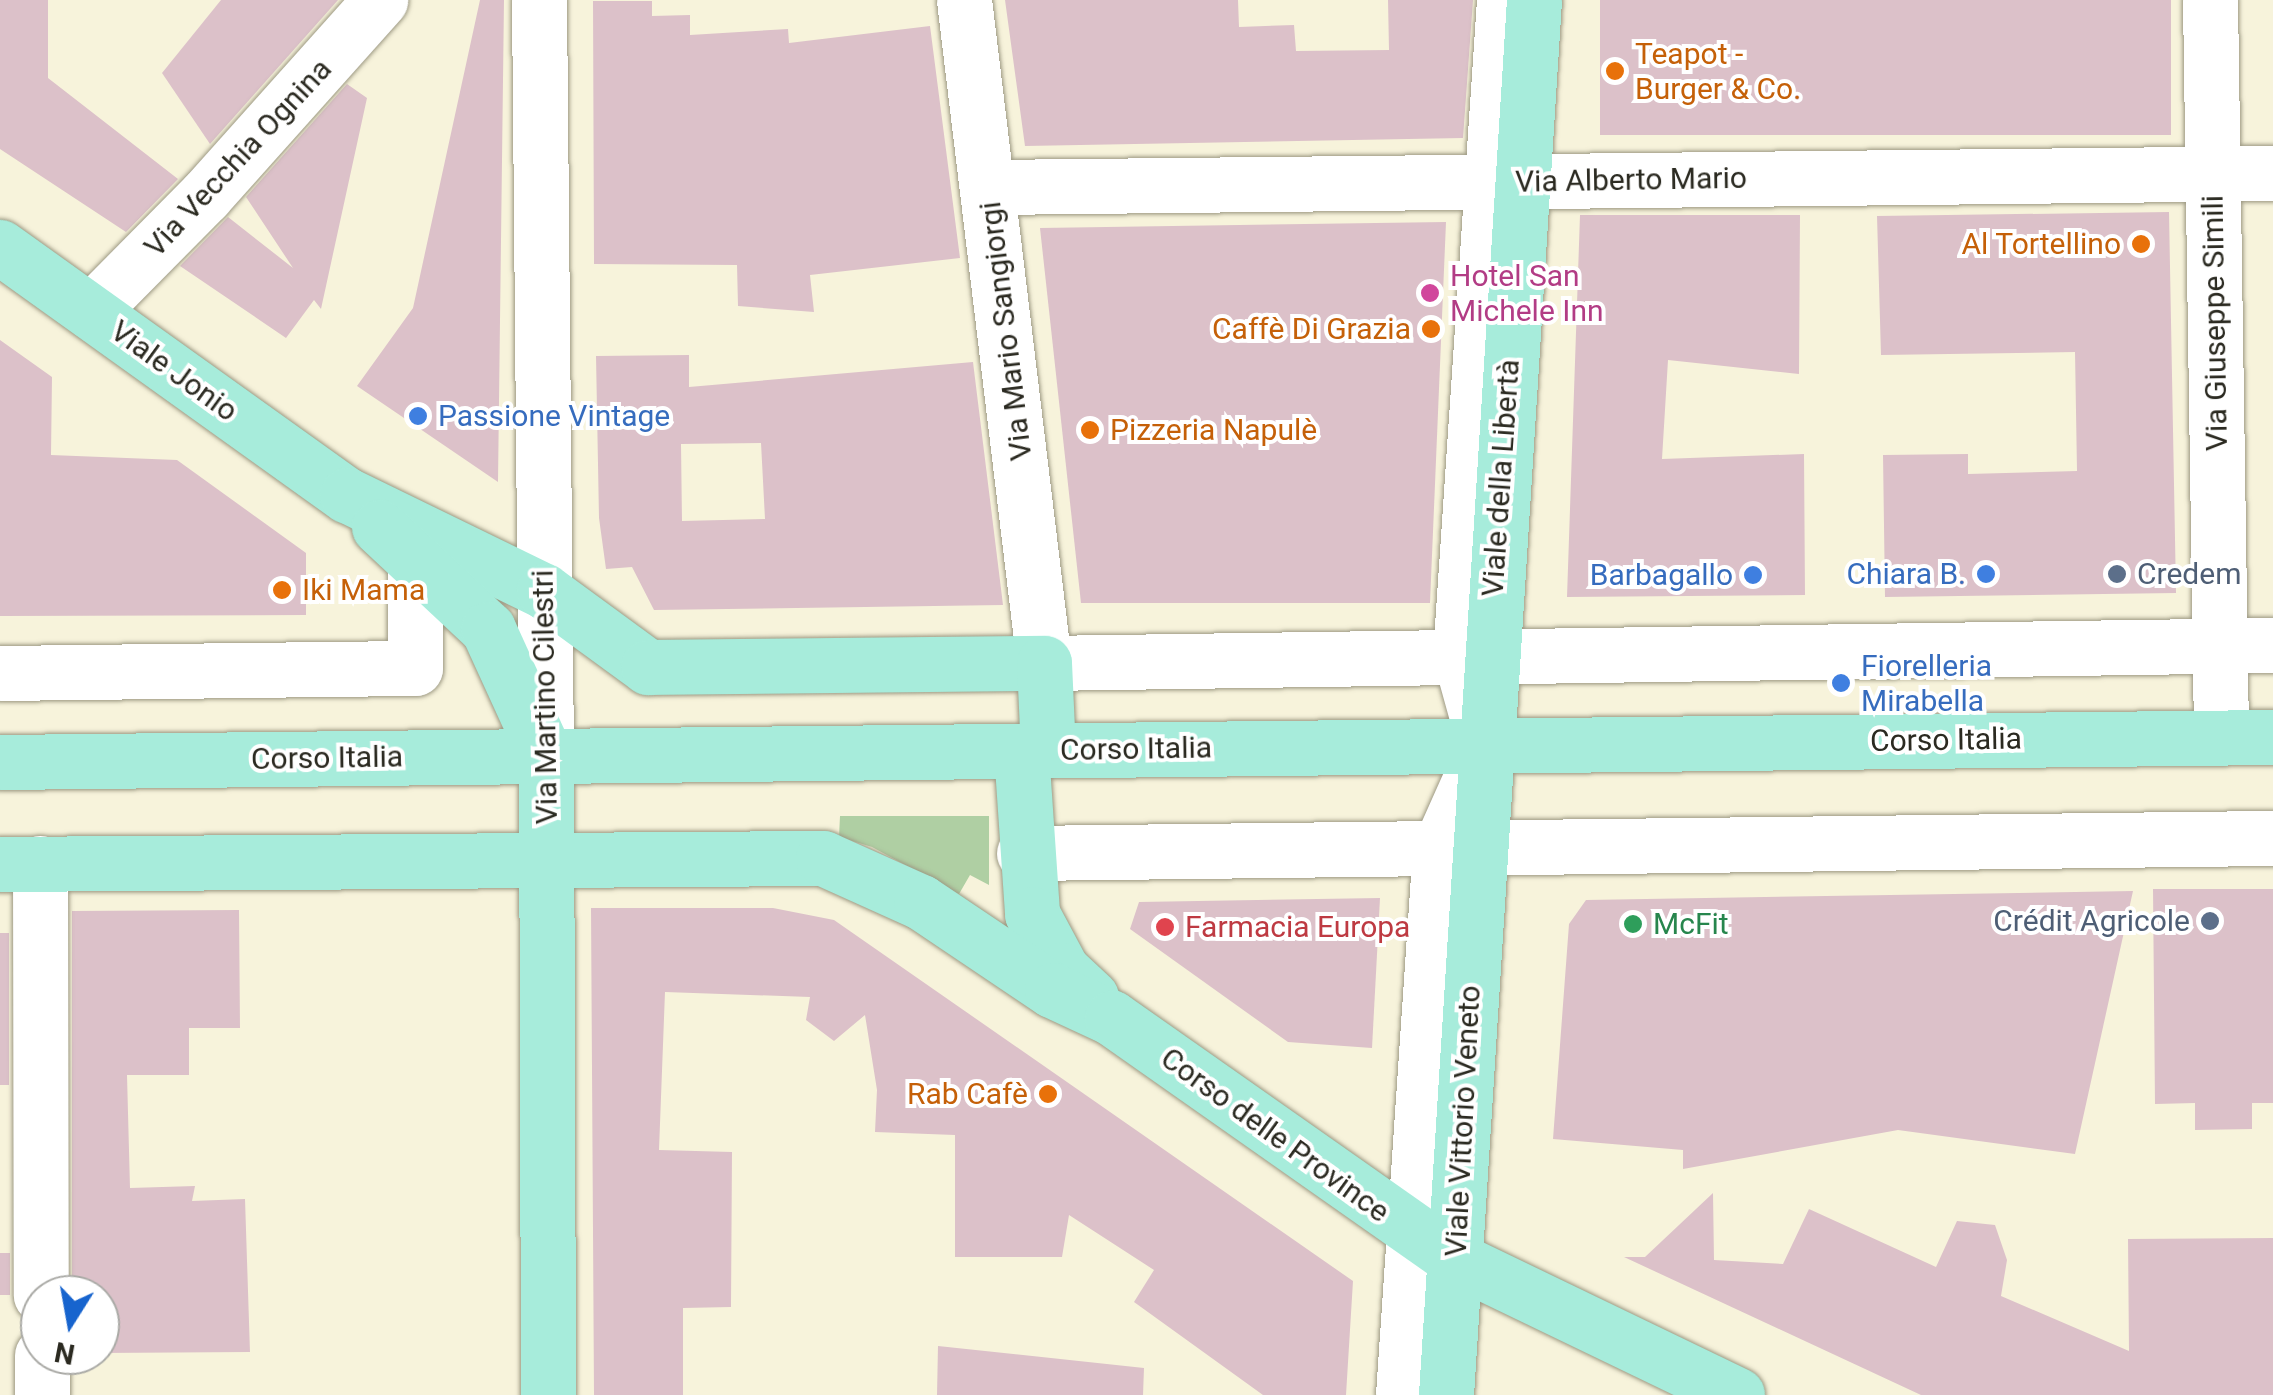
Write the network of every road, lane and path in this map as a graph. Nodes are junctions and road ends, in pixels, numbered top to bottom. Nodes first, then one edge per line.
1 (380, 0) edge
2 (539, 0) edge
3 (964, 0) edge
4 (1504, 0) edge
5 (1534, 0) edge
6 (2210, 0) edge
7 (2273, 173) edge
8 (2213, 174) junction
9 (1507, 182) junction
10 (989, 188) junction
11 (0, 247) edge
12 (91, 311) junction
13 (347, 495) junction
14 (415, 563) junction
15 (544, 591) junction
16 (2247, 645) edge
17 (1475, 656) junction
18 (1044, 663) junction
19 (0, 673) edge
20 (2247, 737) edge
21 (1485, 746) junction
22 (1034, 751) junction
23 (546, 756) junction
24 (0, 762) edge
25 (2273, 838) edge
26 (1460, 847) junction
27 (1024, 853) junction
28 (547, 856) junction
29 (20, 864) edge
30 (1112, 1018) junction
31 (1434, 1247) junction
32 (41, 1275) edge
33 (548, 1395) edge
34 (1403, 1395) edge
35 (1446, 1395) edge
36 (1737, 1395) edge

1 - 12 street, Via Vecchia Ognina
2 - 15 street, Via Martino Cilestri
3 - 10 street, Via Mario Sangiorgi
4 - 9 street
5 - 9 main road, Viale della Libertà
6 - 8 street, Via Giuseppe Simili
7 - 8 street, Via Alberto Mario
8 - 9 street, Via Alberto Mario
8 - 16 street, Via Giuseppe Simili
9 - 10 street, Via Alberto Mario
9 - 17 main road, Viale della Libertà
10 - 18 street, Via Mario Sangiorgi
11 - 12 main road, Viale Jonio
12 - 13 main road, Viale Jonio
13 - 14 main road
13 - 15 main road
14 - 19 street
14 - 23 main road
15 - 18 main road
15 - 23 street, Via Martino Cilestri
16 - 17 street
16 - 20 street, Via Giuseppe Simili
17 - 18 street
17 - 21 main road, Viale della Libertà
18 - 22 main road
20 - 21 main road, Corso Italia
21 - 22 main road, Corso Italia
21 - 26 main road, Viale Vittorio Veneto
22 - 23 main road, Corso Italia
22 - 27 main road
23 - 24 main road, Corso Italia
23 - 28 main road, Via Martino Cilestri
25 - 26 street
26 - 27 street
26 - 31 main road, Viale Vittorio Veneto
27 - 30 main road
28 - 29 main road
28 - 30 main road, Corso delle Province
28 - 33 main road, Via Martino Cilestri
29 - 32 street
30 - 31 main road, Corso delle Province
31 - 34 street
31 - 35 main road, Viale Vittorio Veneto
31 - 36 main road, Corso delle Province

